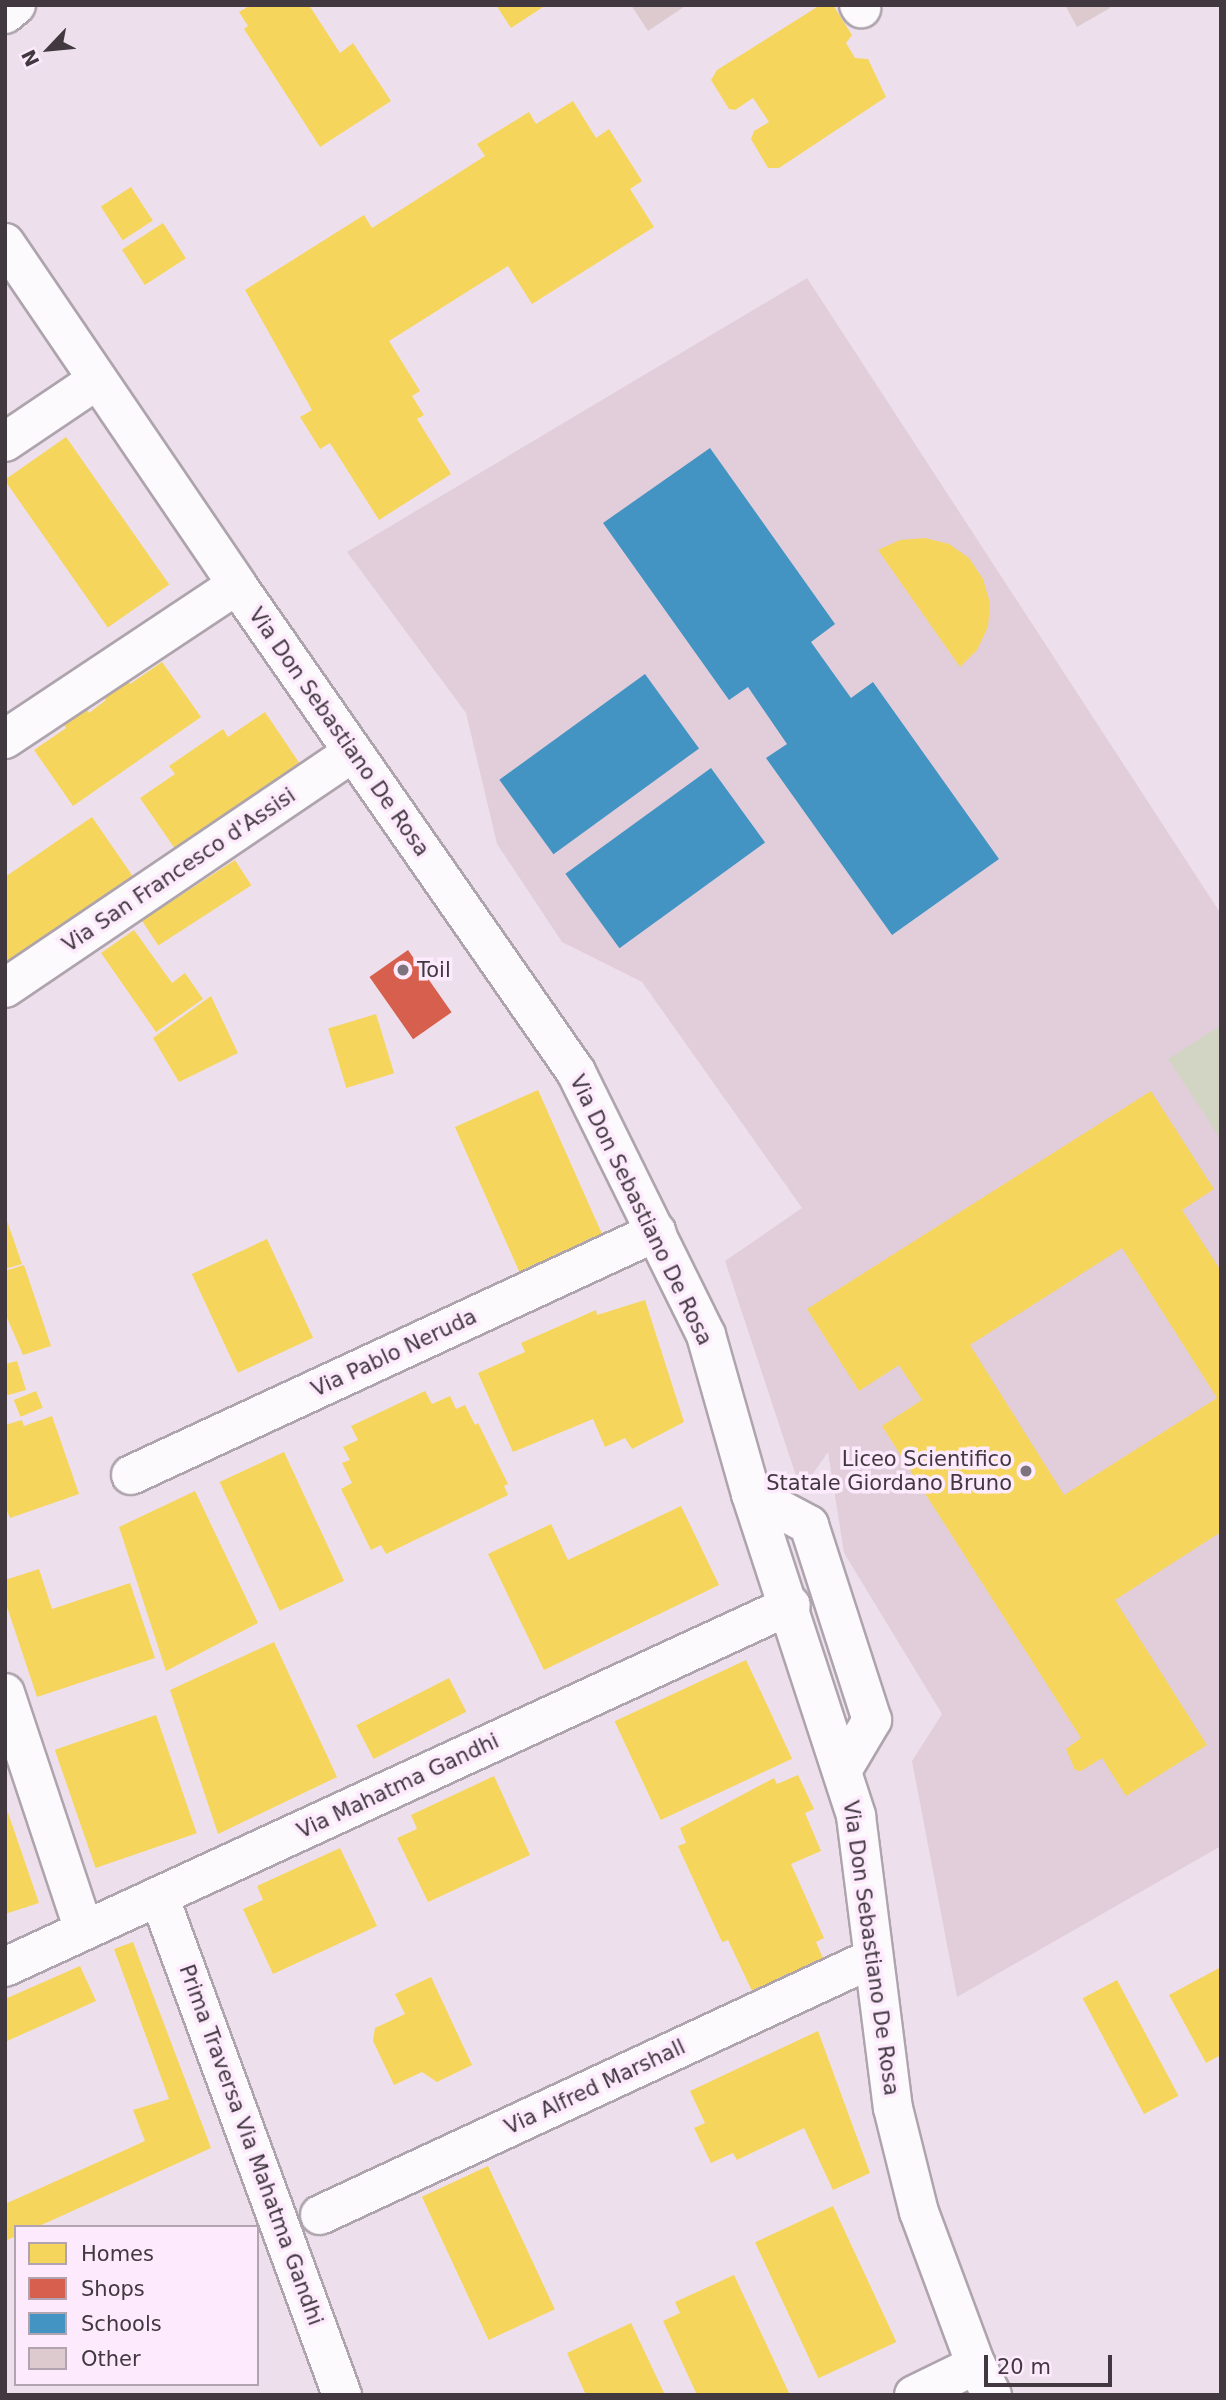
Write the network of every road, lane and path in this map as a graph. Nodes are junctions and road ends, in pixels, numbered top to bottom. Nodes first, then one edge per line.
1 (16, 5) edge
2 (5, 14) edge
3 (5, 243) edge
4 (97, 380) junction
5 (5, 442) edge
6 (236, 585) junction
7 (5, 739) edge
8 (353, 752) junction
9 (5, 988) edge
10 (656, 1232) junction
11 (131, 1475) dead end
12 (751, 1494) junction
13 (791, 1605) junction
14 (5, 1693) edge
15 (843, 1769) junction
16 (159, 1896) junction
17 (85, 1930) junction
18 (871, 1959) junction
19 (5, 1967) edge
20 (320, 2215) dead end
21 (984, 2380) edge
22 (342, 2395) edge
23 (914, 2395) edge

1 - 2 street
3 - 4 street, Via Don Sebastiano De Rosa
4 - 5 street
4 - 6 street, Via Don Sebastiano De Rosa
6 - 7 street
6 - 8 street, Via Don Sebastiano De Rosa
8 - 9 street, Via San Francesco d'Assisi
8 - 10 street, Via Don Sebastiano De Rosa
10 - 11 street, Via Pablo Neruda
10 - 12 street, Via Don Sebastiano De Rosa
12 - 13 street, Via Don Sebastiano De Rosa
12 - 15 street
13 - 15 street, Via Don Sebastiano De Rosa
13 - 16 street, Via Mahatma Gandhi
14 - 17 street
15 - 18 street, Via Don Sebastiano De Rosa
16 - 17 street, Via Mahatma Gandhi
16 - 22 street, Prima Traversa Via Mahatma Gandhi
17 - 19 street, Via Mahatma Gandhi
18 - 20 street, Via Alfred Marshall
18 - 21 street, Via Don Sebastiano De Rosa
21 - 23 street

